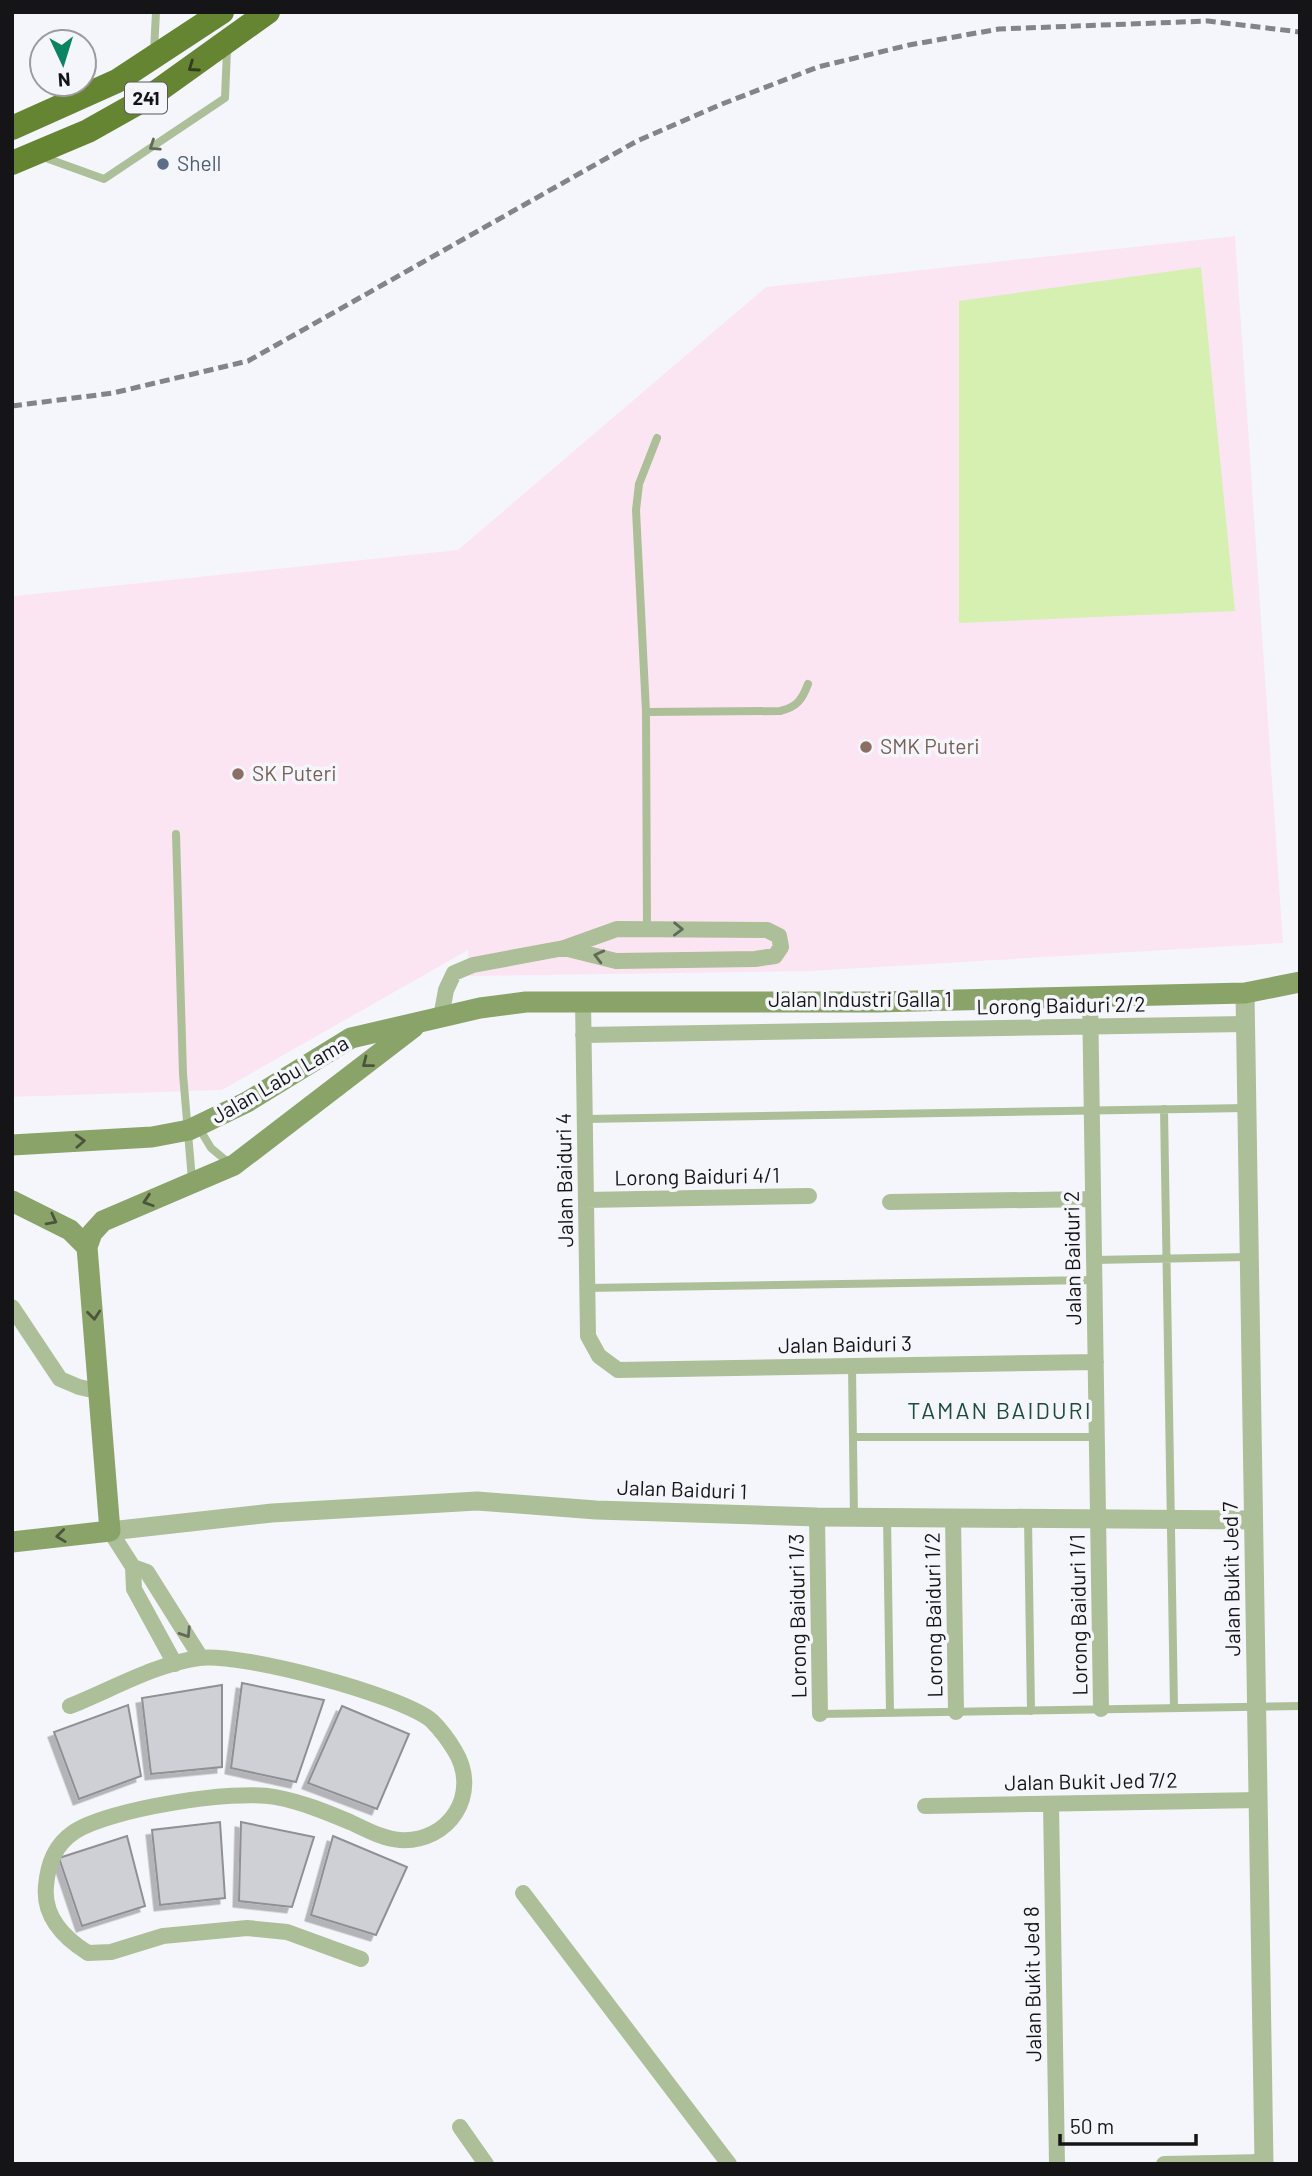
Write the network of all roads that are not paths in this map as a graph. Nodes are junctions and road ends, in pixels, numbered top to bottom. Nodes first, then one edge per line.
1 (156, 12) edge
2 (222, 12) edge
3 (268, 12) edge
4 (227, 42) junction
5 (154, 58) junction
6 (12, 128) edge
7 (23, 159) edge
8 (657, 438) dead end
9 (808, 684) dead end
10 (646, 712) junction
11 (176, 834) dead end
12 (647, 929) junction
13 (565, 948) junction
14 (1300, 982) edge
15 (1245, 993) junction
16 (1090, 996) junction
17 (583, 1000) junction
18 (431, 1019) junction
19 (1245, 1024) junction
20 (1090, 1026) junction
21 (583, 1035) junction
22 (1247, 1108) junction
23 (1164, 1109) junction
24 (1092, 1110) junction
25 (585, 1119) junction
26 (194, 1129) junction
27 (12, 1145) edge
28 (233, 1165) junction
29 (192, 1184) junction
30 (809, 1196) dead end
31 (1093, 1199) junction
32 (586, 1200) junction
33 (12, 1201) edge
34 (890, 1202) dead end
35 (87, 1247) junction
36 (1249, 1257) junction
37 (1166, 1258) junction
38 (1094, 1259) junction
39 (1094, 1280) junction
40 (587, 1288) junction
41 (12, 1307) edge
42 (599, 1356) joint
43 (1096, 1362) junction
44 (852, 1366) junction
45 (101, 1392) junction
46 (853, 1437) junction
47 (1097, 1437) junction
48 (817, 1517) junction
49 (854, 1517) junction
50 (887, 1517) junction
51 (953, 1518) junction
52 (1028, 1518) junction
53 (1098, 1519) junction
54 (1171, 1520) junction
55 (1253, 1520) junction
56 (110, 1531) junction
57 (12, 1542) edge
58 (133, 1567) junction
59 (201, 1658) junction
60 (175, 1664) junction
61 (71, 1706) dead end
62 (1300, 1706) edge
63 (1257, 1707) junction
64 (1174, 1708) junction
65 (1101, 1709) junction
66 (1031, 1711) junction
67 (956, 1712) junction
68 (890, 1713) junction
69 (820, 1714) joint
70 (1258, 1800) junction
71 (1051, 1804) junction
72 (925, 1806) dead end
73 (523, 1893) dead end
74 (361, 1959) dead end
75 (460, 2127) dead end
76 (1264, 2163) edge
77 (486, 2164) edge
78 (729, 2164) edge
79 (1057, 2164) edge
80 (1164, 2164) edge

1 - 5 lane
2 - 5 highway, 241
3 - 4 highway, 241
4 -> 7 highway, 241
4 -> 7 lane
5 - 6 highway, 241
8 - 10 lane
9 - 10 lane
10 - 12 lane
11 - 26 lane
12 - 13 street
12 -> 13 street
13 - 18 street
14 - 15 main road, Jalan Industri Galla 1
15 - 16 main road, Jalan Industri Galla 1
15 - 19 street, Jalan Bukit Jed 7
16 - 17 main road, Jalan Industri Galla 1
16 - 20 street, Jalan Baiduri 2
17 - 18 main road, Jalan Industri Galla 1
17 - 21 street, Jalan Baiduri 4
18 - 26 main road, Jalan Labu Lama
18 -> 28 main road
19 - 20 street, Lorong Baiduri 2/2
19 - 22 street, Jalan Bukit Jed 7
20 - 21 street, Lorong Baiduri 2/2
20 - 24 street, Jalan Baiduri 2
21 - 25 street, Jalan Baiduri 4
22 - 23 lane
22 - 36 street, Jalan Bukit Jed 7
23 - 24 lane
23 - 37 lane
24 - 25 lane
24 - 31 street, Jalan Baiduri 2
25 - 32 street, Jalan Baiduri 4
27 -> 26 main road, Jalan Labu Lama
26 - 28 lane
26 - 29 lane
28 - 29 main road
29 -> 35 main road
30 - 32 street, Lorong Baiduri 4/1
31 - 34 street
31 - 38 street, Jalan Baiduri 2
32 - 40 street, Jalan Baiduri 4
33 -> 35 main road
35 -> 45 main road
36 - 37 lane
36 - 55 street, Jalan Bukit Jed 7
37 - 38 lane
37 - 54 lane
38 - 39 street, Jalan Baiduri 2
39 - 40 lane
39 - 43 street, Jalan Baiduri 2
40 - 42 street, Jalan Baiduri 4
41 - 45 street
42 - 44 street, Jalan Baiduri 3
43 - 44 street, Jalan Baiduri 3
43 - 47 street, Jalan Baiduri 2
44 - 46 lane
45 - 56 main road
46 - 47 lane
46 - 49 lane
47 - 53 street, Jalan Baiduri 2
48 - 49 street, Jalan Baiduri 1
48 - 56 street, Jalan Baiduri 1
48 - 69 street, Lorong Baiduri 1/3
49 - 50 street, Jalan Baiduri 1
50 - 51 street, Jalan Baiduri 1
50 - 68 lane
51 - 52 street, Jalan Baiduri 1
51 - 67 street, Lorong Baiduri 1/2
52 - 53 street, Jalan Baiduri 1
52 - 66 lane
53 - 54 street, Jalan Baiduri 1
53 - 65 street, Lorong Baiduri 1/1
54 - 55 street, Jalan Baiduri 1
54 - 64 lane
55 - 63 street, Jalan Bukit Jed 7
56 -> 57 main road
56 - 58 street
58 -> 59 street
58 - 60 street
59 - 60 street
59 - 74 street
60 - 61 street
62 - 63 lane
63 - 64 lane
63 - 70 street, Jalan Bukit Jed 7
64 - 65 lane
65 - 66 lane
66 - 67 lane
67 - 68 lane
68 - 69 lane
70 - 71 street, Jalan Bukit Jed 7/2
70 - 76 street, Jalan Bukit Jed 7
71 - 72 street, Jalan Bukit Jed 7/2
71 - 79 street, Jalan Bukit Jed 8
73 - 78 street
75 - 77 street
76 - 80 street

